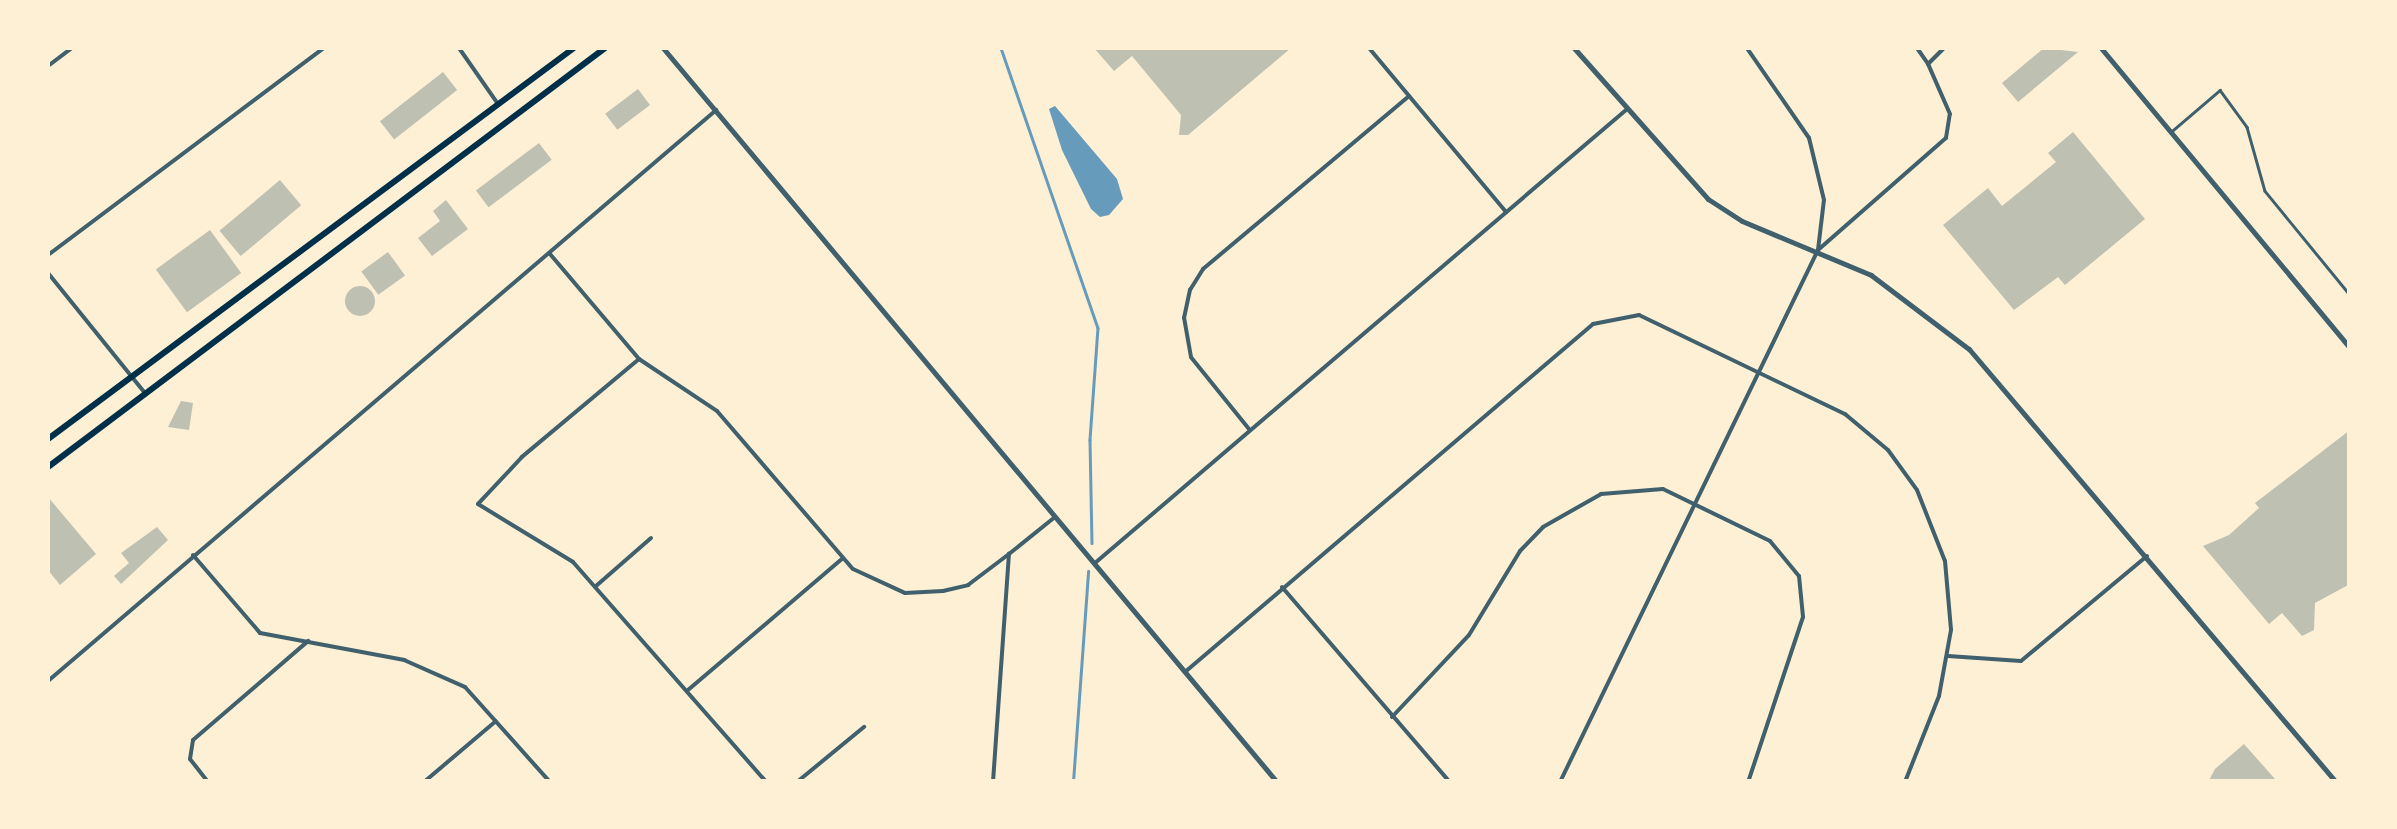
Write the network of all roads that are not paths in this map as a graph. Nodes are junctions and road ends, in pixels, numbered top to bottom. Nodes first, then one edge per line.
1 (52, 48) edge
2 (72, 48) edge
3 (306, 48) edge
4 (324, 48) edge
5 (459, 48) edge
6 (574, 48) edge
7 (605, 48) edge
8 (663, 48) edge
9 (1368, 48) edge
10 (1574, 48) edge
11 (1747, 48) edge
12 (1918, 48) edge
13 (1944, 48) edge
14 (2102, 48) edge
15 (312, 56) junction
16 (59, 57) junction
17 (1928, 64) junction
18 (48, 66) edge
19 (1409, 96) junction
20 (498, 104) junction
21 (716, 110) junction
22 (1626, 110) junction
23 (2171, 132) junction
24 (1506, 212) junction
25 (1818, 250) junction
26 (550, 254) junction
27 (48, 255) edge
28 (48, 274) edge
29 (2350, 295) edge
30 (2350, 348) edge
31 (639, 360) junction
32 (1759, 370) junction
33 (131, 377) junction
34 (146, 394) junction
35 (1251, 430) junction
36 (48, 439) edge
37 (48, 467) edge
38 (1695, 502) junction
39 (1055, 517) junction
40 (651, 538) dead end
41 (1009, 554) junction
42 (193, 555) junction
43 (2147, 556) junction
44 (842, 559) junction
45 (1094, 563) junction
46 (596, 586) junction
47 (1282, 587) junction
48 (308, 641) junction
49 (1948, 656) junction
50 (1185, 672) junction
51 (48, 680) edge
52 (688, 690) junction
53 (1392, 717) junction
54 (496, 720) junction
55 (864, 727) dead end
56 (208, 782) edge
57 (424, 782) edge
58 (550, 782) edge
59 (766, 782) edge
60 (797, 782) edge
61 (994, 782) edge
62 (1277, 782) edge
63 (1450, 782) edge
64 (1560, 782) edge
65 (1748, 782) edge
66 (1905, 782) edge
67 (2336, 782) edge

1 - 16 street
2 - 16 street
3 - 15 street
4 - 15 street
5 - 20 street
6 - 20 main road
7 - 34 main road
8 - 21 street
9 - 19 street
10 - 22 street
11 - 25 street
12 - 17 street
13 - 17 street
14 - 23 street
15 - 27 street
16 - 18 street
17 - 25 street
19 - 24 street
19 - 35 street
20 - 33 main road
21 - 26 street
21 - 39 street
22 - 24 street
22 - 25 street
23 - 29 lane
23 - 30 street
24 - 35 street
25 - 32 street
25 - 43 street
26 - 31 street
26 - 42 street
28 - 33 street
31 - 44 street
31 - 46 street
32 - 38 street
32 - 47 street
32 - 49 street
33 - 34 street
33 - 36 main road
34 - 37 main road
35 - 45 street
38 - 53 street
38 - 64 street
38 - 65 street
39 - 41 street
39 - 45 street
40 - 46 street
41 - 44 street
41 - 61 street
42 - 48 street
42 - 51 street
43 - 49 street
43 - 67 street
44 - 52 street
45 - 50 street
46 - 52 street
47 - 50 street
47 - 53 street
48 - 54 street
48 - 56 street
49 - 66 street
50 - 62 street
52 - 59 street
53 - 63 street
54 - 57 street
54 - 58 street
55 - 60 street

